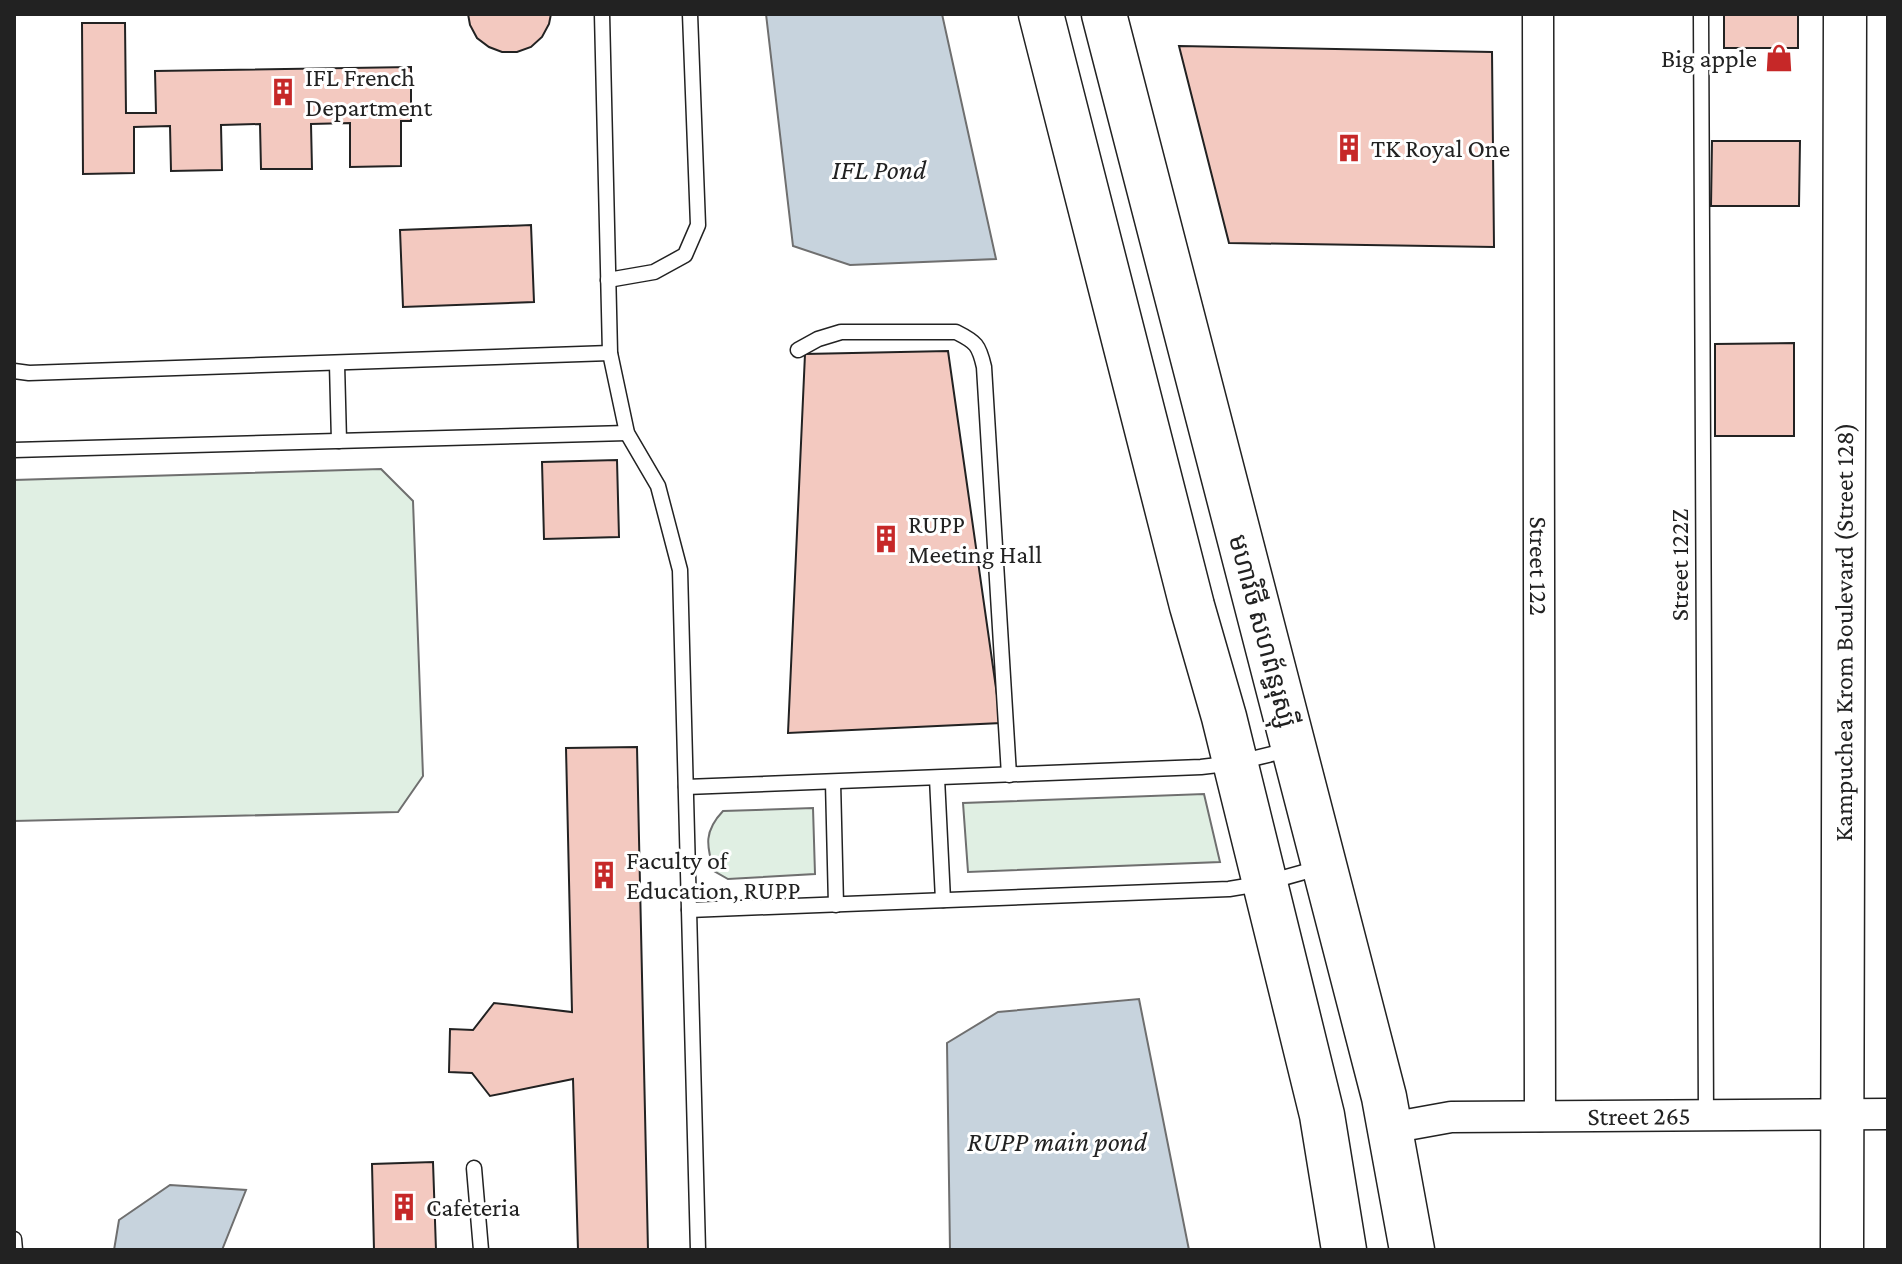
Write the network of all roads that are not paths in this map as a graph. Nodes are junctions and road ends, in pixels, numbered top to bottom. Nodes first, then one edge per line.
1 (602, 14) edge
2 (690, 14) edge
3 (1041, 14) edge
4 (1104, 14) edge
5 (1538, 14) edge
6 (1701, 14) edge
7 (1845, 14) edge
8 (608, 280) junction
9 (798, 350) dead end
10 (610, 353) junction
11 (337, 364) junction
12 (14, 371) edge
13 (627, 433) junction
14 (339, 441) junction
15 (14, 450) edge
16 (1294, 749) junction
17 (1235, 763) junction
18 (1009, 775) junction
19 (937, 778) junction
20 (833, 782) junction
21 (686, 787) junction
22 (1325, 866) junction
23 (1265, 883) junction
24 (943, 900) junction
25 (836, 905) junction
26 (689, 910) junction
27 (1888, 1114) edge
28 (1706, 1115) junction
29 (1842, 1115) junction
30 (1540, 1116) junction
31 (1390, 1128) junction
32 (474, 1168) dead end
33 (14, 1239) edge
34 (15, 1250) edge
35 (481, 1250) edge
36 (698, 1250) edge
37 (1344, 1250) edge
38 (1412, 1250) edge
39 (1842, 1250) edge

1 - 8 lane
2 - 8 lane
3 - 17 highway
4 - 16 highway, មហាវិថី សហព័ន្ធរុស្ស៊ី
5 - 30 street, Street 122
6 - 28 lane, Street 122Z
7 - 29 main road, Kampuchea Krom Boulevard (Street 128)
8 - 10 lane
9 - 18 lane
10 - 11 lane
10 - 13 lane
11 - 12 lane
11 - 14 lane
13 - 14 lane
13 - 21 lane
14 - 15 lane
16 - 17 lane
16 - 22 highway, មហាវិថី សហព័ន្ធរុស្ស៊ី
17 - 18 lane
17 - 23 highway
18 - 19 lane
19 - 20 lane
19 - 24 lane
20 - 21 lane
20 - 25 lane
21 - 26 lane
22 - 23 lane
22 - 31 highway, មហាវិថី សហព័ន្ធរុស្ស៊ី
23 - 24 lane
23 - 37 highway
24 - 25 lane
25 - 26 lane
26 - 36 lane
27 - 29 street, Street 265
28 - 29 street, Street 265
28 - 30 street, Street 265
29 - 39 main road, Kampuchea Krom Boulevard (Street 128)
30 - 31 street, Street 265
31 - 38 highway, មហាវិថី សហព័ន្ធរុស្ស៊ី
32 - 35 lane
33 - 34 lane

